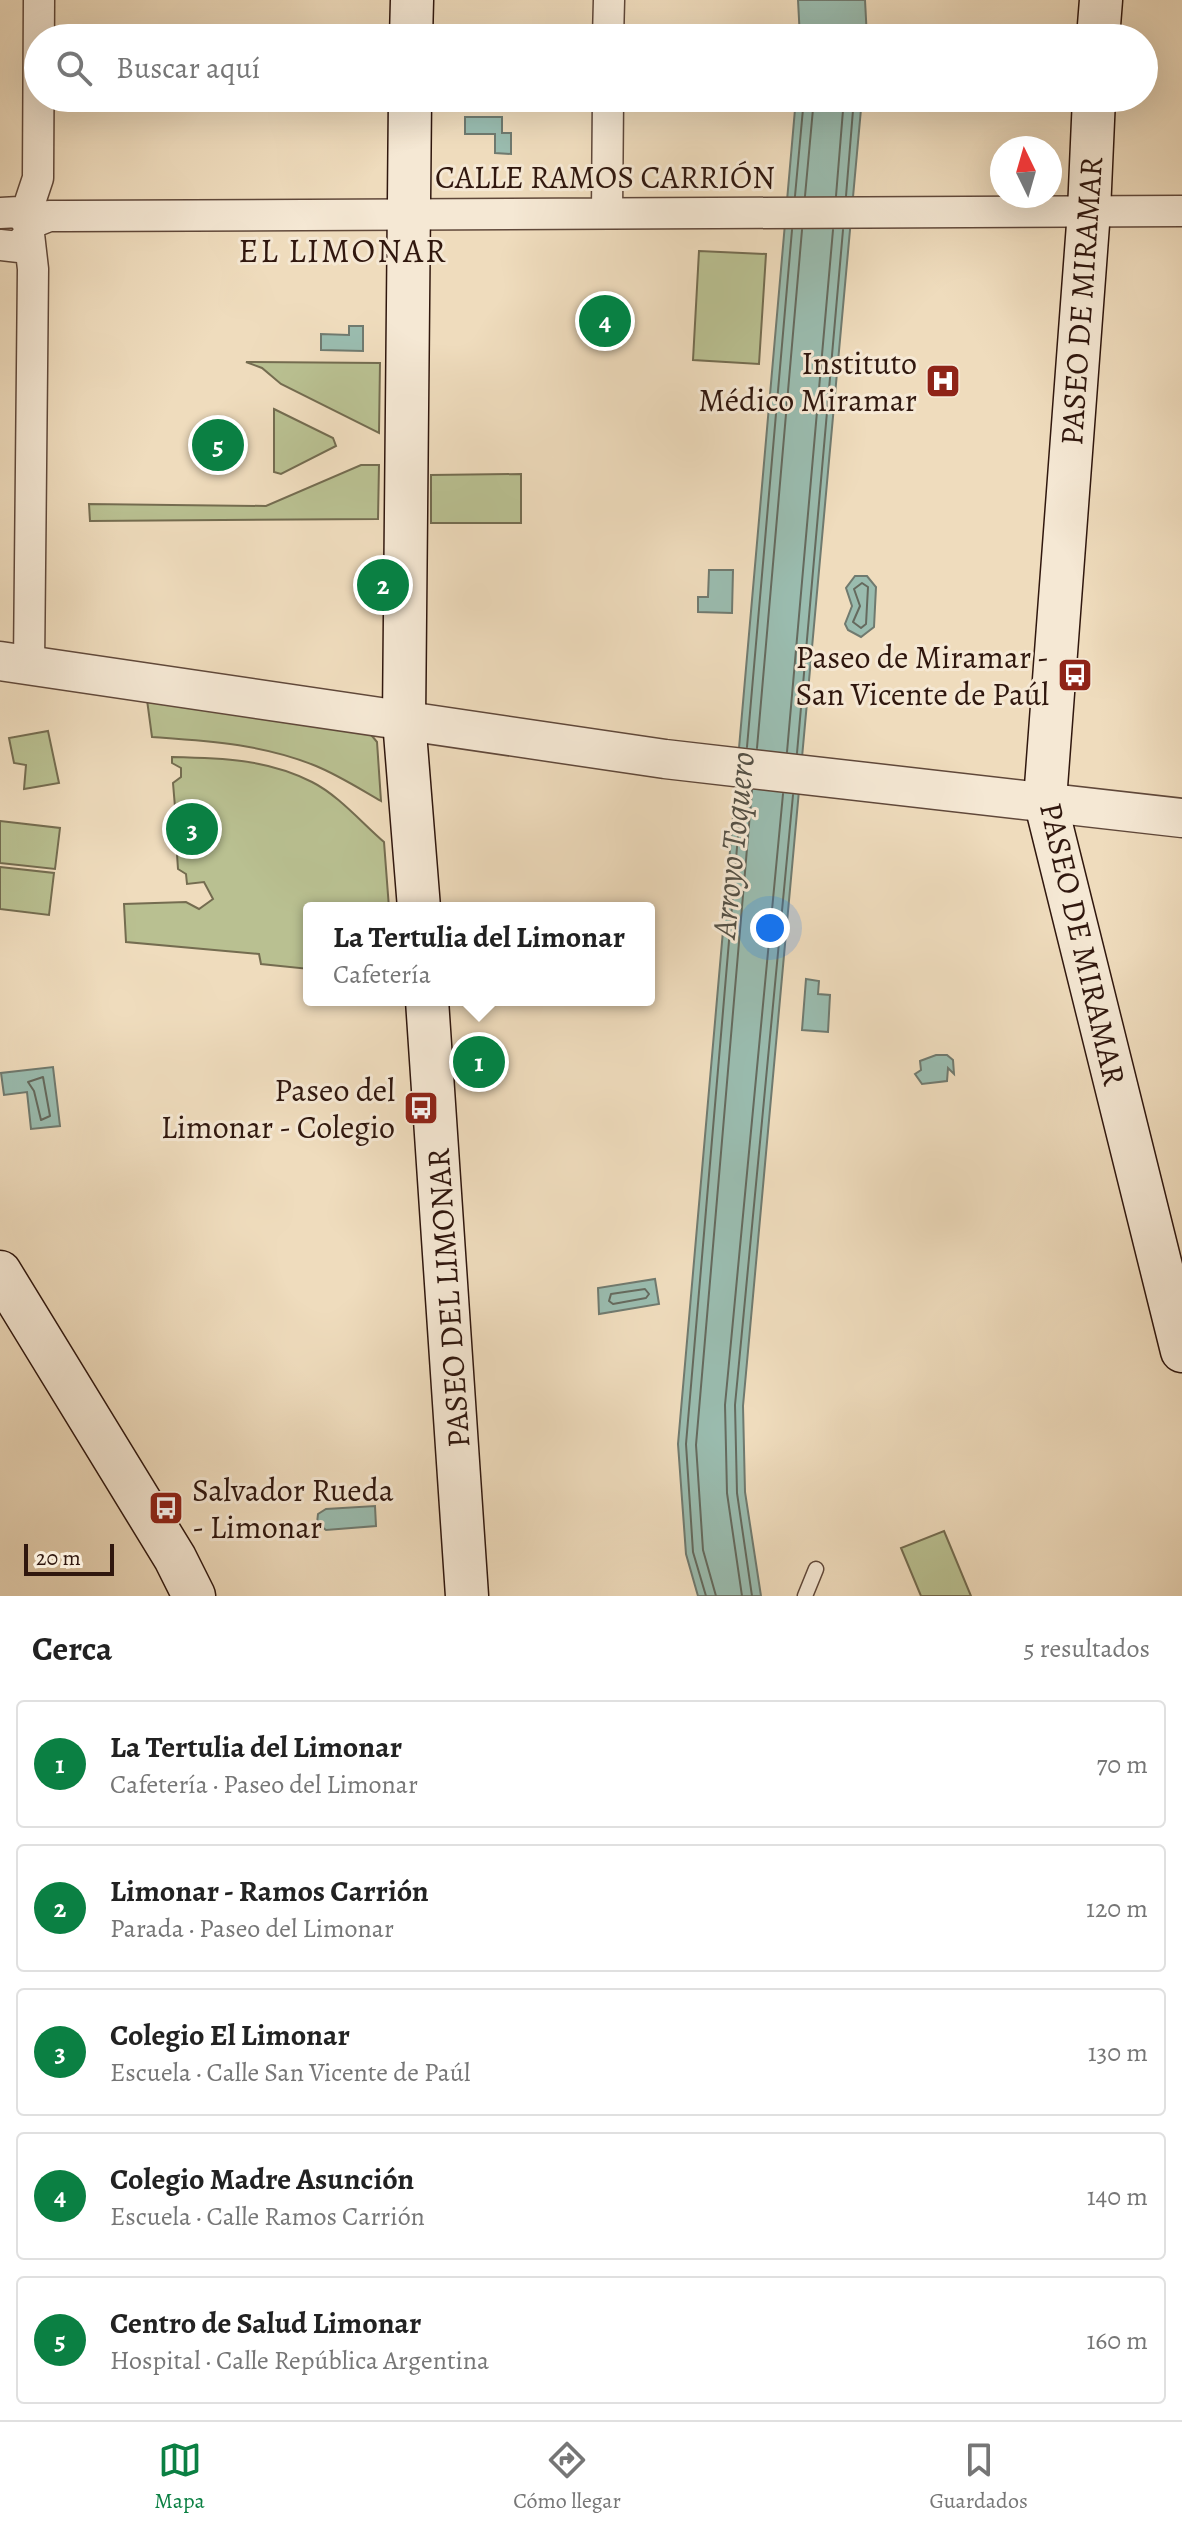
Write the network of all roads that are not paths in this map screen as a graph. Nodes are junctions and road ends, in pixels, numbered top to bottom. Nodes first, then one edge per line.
1 (39, 0) edge
2 (412, 0) edge
3 (609, 0) edge
4 (1101, 0) edge
5 (39, 24) edge
6 (411, 24) edge
7 (608, 24) edge
8 (1099, 24) edge
9 (38, 112) edge
10 (410, 112) edge
11 (608, 112) edge
12 (1093, 112) edge
13 (1089, 211) junction
14 (1182, 211) edge
15 (607, 212) junction
16 (409, 215) junction
17 (21, 222) edge
18 (0, 245) edge
19 (15, 663) edge
20 (404, 720) junction
21 (1045, 800) junction
22 (1182, 818) edge
23 (419, 902) edge
24 (427, 1006) edge
25 (0, 1272) edge
26 (1182, 1351) edge
27 (816, 1569) dead end
28 (194, 1596) edge
29 (467, 1596) edge
30 (805, 1596) edge

1 - 5 street
2 - 6 main road
3 - 7 street
4 - 8 main road
9 - 17 street
10 - 16 main road
11 - 15 street
12 - 13 main road, PASEO DE MIRAMAR
13 - 14 street, CALLE RAMOS CARRIÓN
13 - 15 street, CALLE RAMOS CARRIÓN
13 - 21 main road, PASEO DE MIRAMAR
15 - 16 street, CALLE RAMOS CARRIÓN
16 - 17 street, CALLE RAMOS CARRIÓN
16 - 20 main road
17 - 18 street, CALLE RAMOS CARRIÓN
17 - 19 street
19 - 20 street
20 - 21 street
20 - 23 main road
21 - 22 street
21 - 26 main road, PASEO DE MIRAMAR
24 - 29 main road, PASEO DEL LIMONAR
25 - 28 main road
27 - 30 lane

